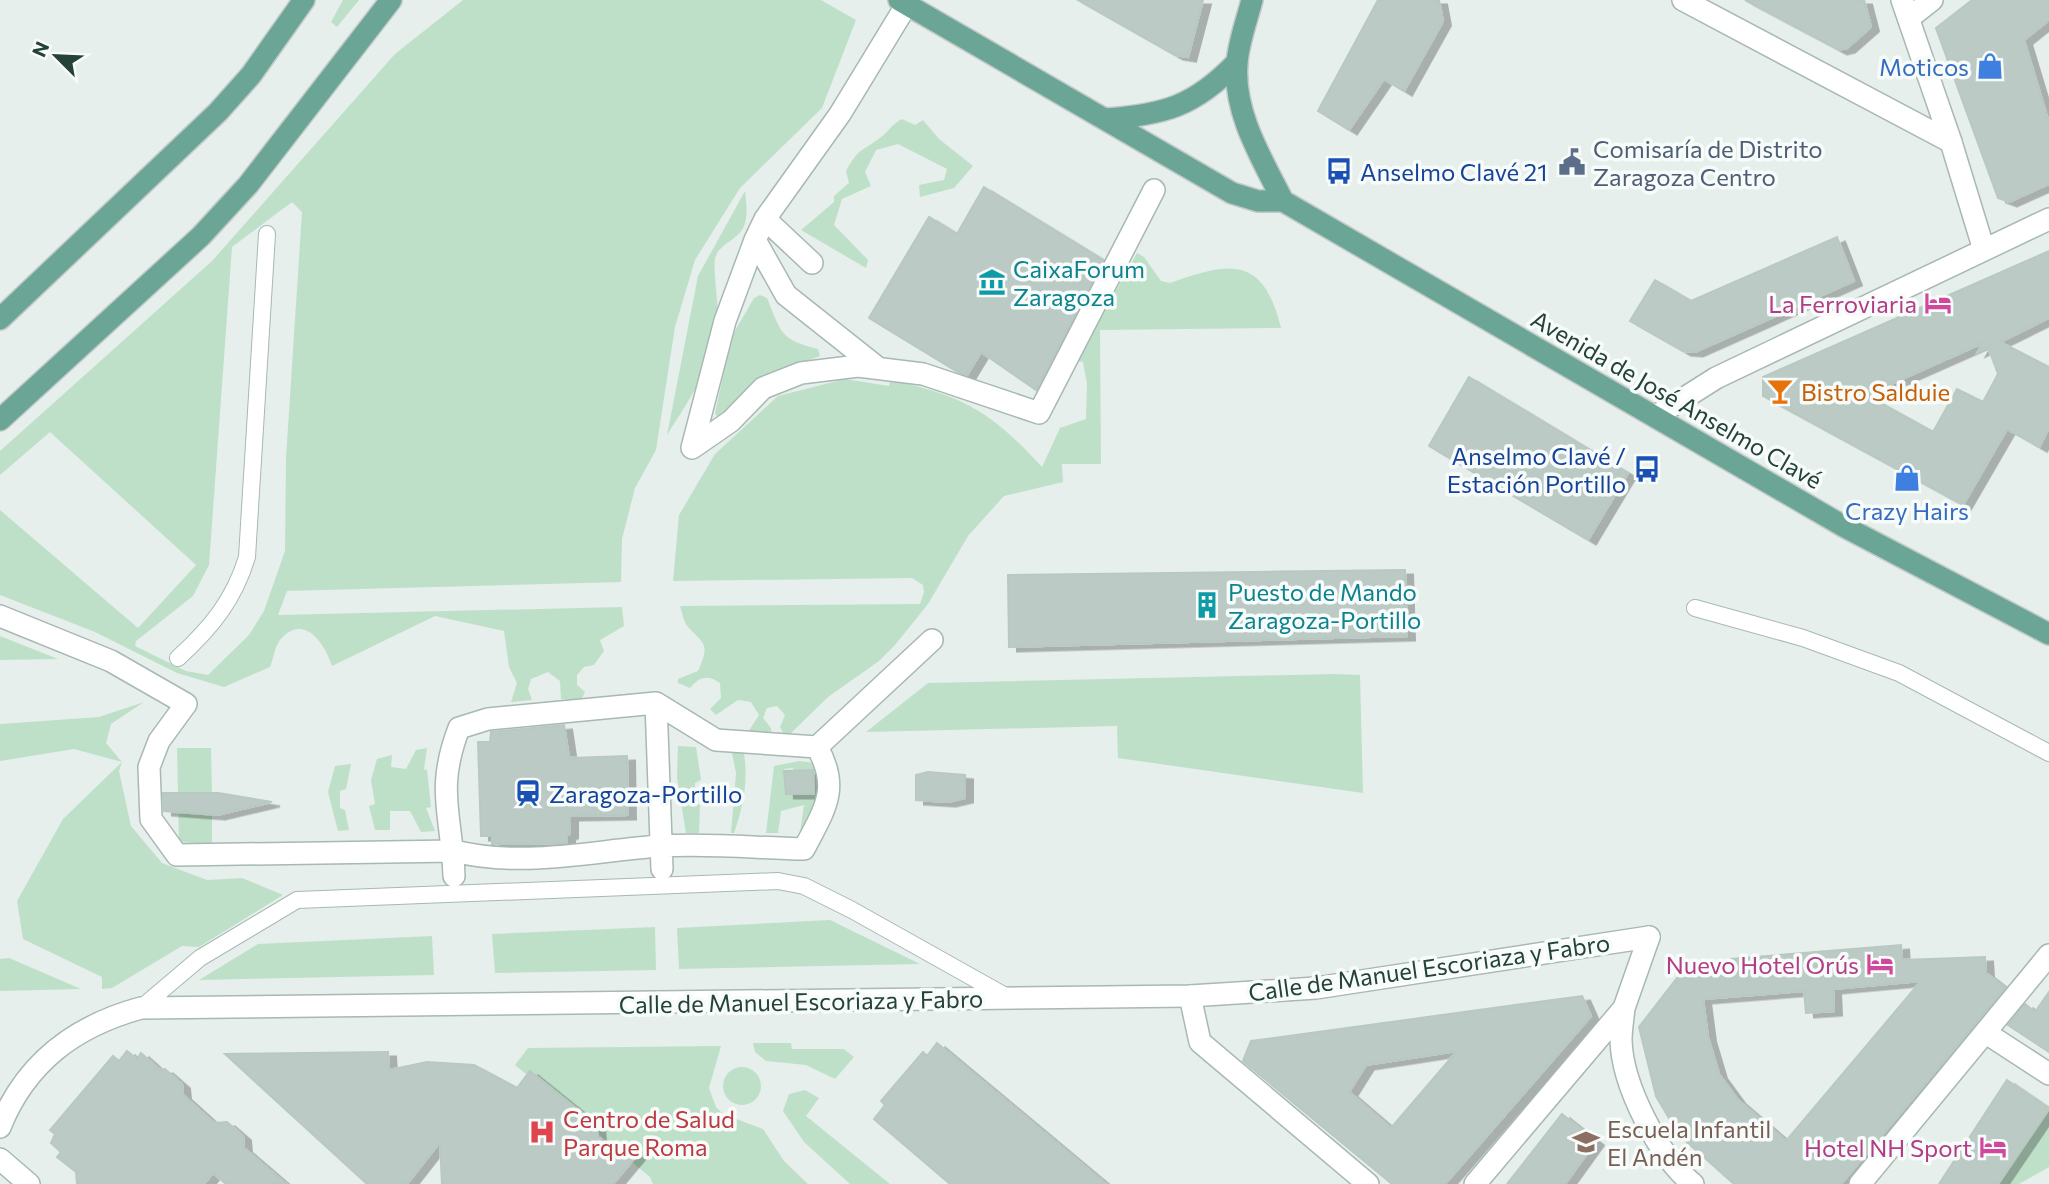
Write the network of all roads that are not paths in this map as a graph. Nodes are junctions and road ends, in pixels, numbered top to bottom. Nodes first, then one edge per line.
1 (304, 0) edge
2 (391, 0) edge
3 (1251, 0) edge
4 (1683, 0) edge
5 (1931, 0) edge
6 (903, 2) edge
7 (1906, 9) edge
8 (1237, 62) junction
9 (1105, 118) junction
10 (1951, 142) junction
11 (1154, 190) dead end
12 (1283, 201) junction
13 (765, 219) junction
14 (2049, 219) edge
15 (267, 234) dead end
16 (755, 240) junction
17 (1984, 250) junction
18 (812, 264) dead end
19 (0, 319) edge
20 (880, 369) junction
21 (1656, 416) junction
22 (0, 420) edge
23 (1696, 608) dead end
24 (0, 615) edge
25 (2049, 634) edge
26 (932, 640) dead end
27 (178, 658) dead end
28 (656, 703) junction
29 (817, 747) junction
30 (2049, 753) edge
31 (662, 846) junction
32 (454, 851) junction
33 (662, 869) dead end
34 (454, 876) dead end
35 (2049, 955) edge
36 (1190, 996) junction
37 (1009, 998) junction
38 (141, 1008) junction
39 (1624, 1008) junction
40 (1986, 1033) junction
41 (2049, 1074) edge
42 (0, 1127) edge
43 (0, 1160) edge
44 (29, 1184) edge
45 (1368, 1184) edge
46 (1475, 1184) edge
47 (1693, 1184) edge
48 (1860, 1184) edge

1 - 19 main road
2 - 22 main road
3 - 8 main road
4 - 10 street
5 - 7 street
6 - 9 main road, Avenida de José Anselmo Clavé
6 - 13 street
7 - 10 street
8 - 9 main road
8 - 12 main road
9 - 12 main road, Avenida de José Anselmo Clavé
10 - 17 street
11 - 20 street
12 - 21 main road, Avenida de José Anselmo Clavé
13 - 16 street
13 - 18 street
14 - 17 street
15 - 27 lane
16 - 20 street
16 - 20 street
17 - 21 street
21 - 25 main road, Avenida de José Anselmo Clavé
23 - 30 lane
24 - 32 street
26 - 29 street
28 - 29 street
28 - 31 street
28 - 32 street
29 - 31 street
31 - 32 street
31 - 33 street
32 - 34 street
35 - 40 street
36 - 37 street, Calle de Manuel Escoriaza y Fabro
36 - 39 street, Calle de Manuel Escoriaza y Fabro
36 - 45 street
37 - 38 street, Calle de Manuel Escoriaza y Fabro
37 - 38 lane
38 - 42 street, Calle de Manuel Escoriaza y Fabro
39 - 46 street
39 - 47 street
40 - 41 street
40 - 48 street
43 - 44 street

